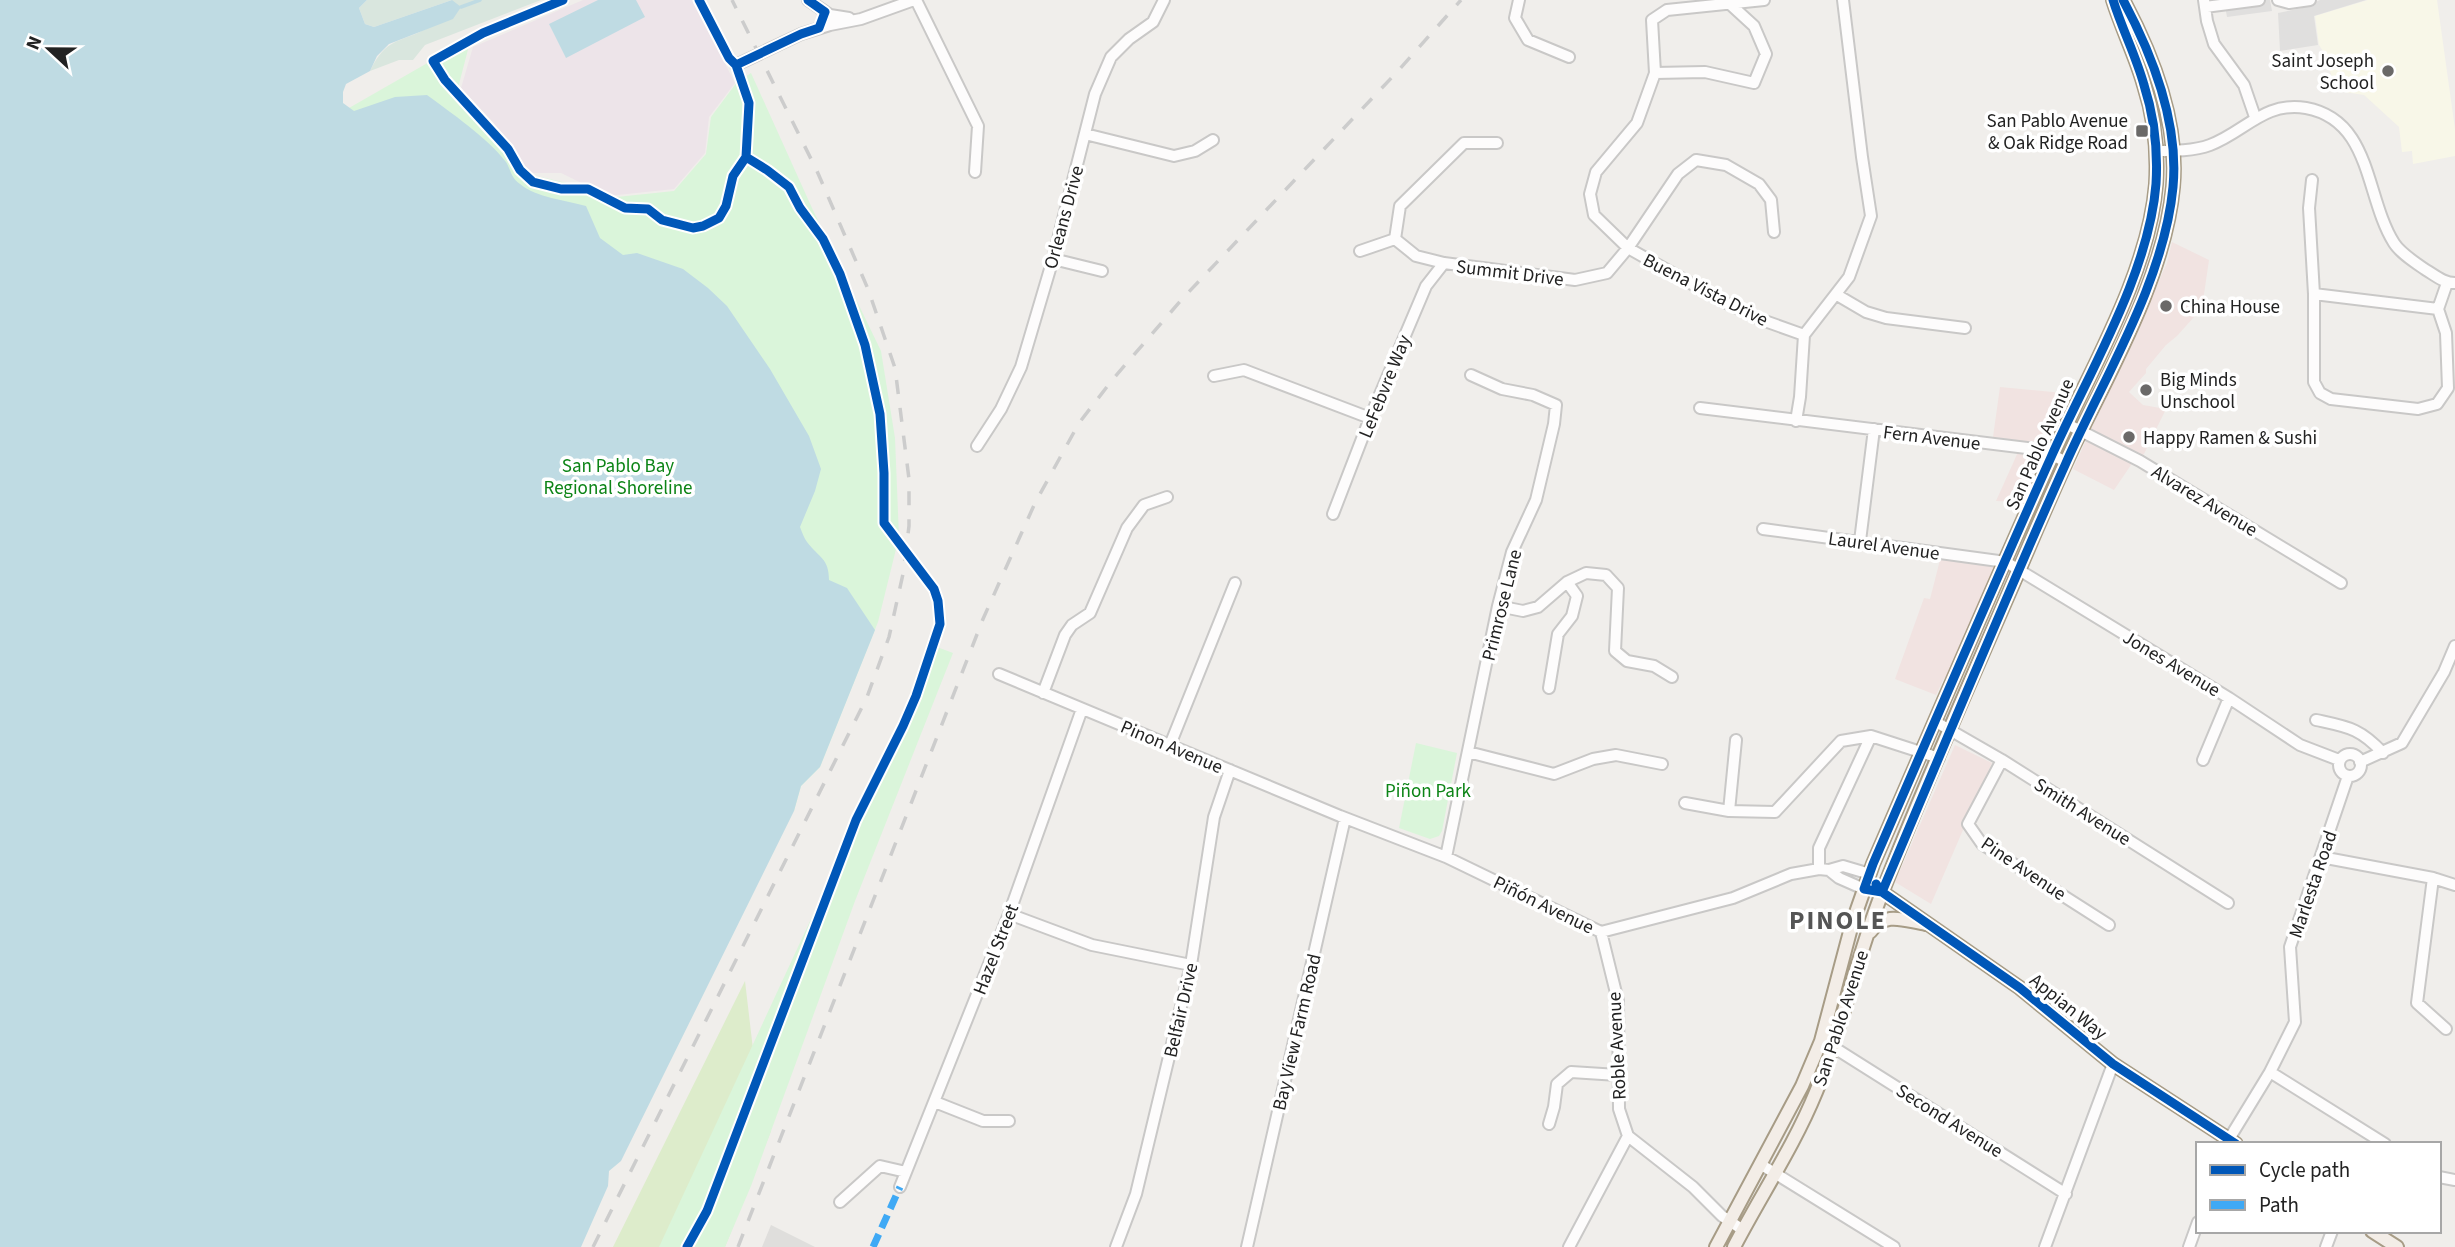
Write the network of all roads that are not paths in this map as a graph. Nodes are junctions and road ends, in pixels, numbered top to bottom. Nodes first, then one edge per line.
1 (808, 0) edge
2 (915, 0) edge
3 (1164, 0) edge
4 (1519, 0) edge
5 (1764, 0) edge
6 (1843, 0) edge
7 (2113, 0) edge
8 (2123, 0) edge
9 (2259, 0) edge
10 (2278, 0) edge
11 (2310, 0) edge
12 (1730, 4) junction
13 (2205, 4) edge
14 (861, 19) junction
15 (1569, 57) dead end
16 (736, 65) dead end
17 (1655, 73) junction
18 (2255, 117) junction
19 (1085, 134) junction
20 (1213, 141) dead end
21 (1497, 144) dead end
22 (2157, 151) junction
23 (2174, 151) junction
24 (975, 172) dead end
25 (2312, 180) dead end
26 (1774, 232) dead end
27 (1395, 239) junction
28 (1628, 248) junction
29 (1360, 251) dead end
30 (1053, 259) junction
31 (1444, 263) junction
32 (1102, 271) dead end
33 (2451, 283) edge
34 (1836, 295) junction
35 (2314, 295) junction
36 (2438, 309) junction
37 (1965, 328) dead end
38 (1804, 335) junction
39 (1471, 375) dead end
40 (1214, 376) dead end
41 (1700, 408) dead end
42 (1370, 418) junction
43 (1796, 421) junction
44 (2067, 424) junction
45 (1874, 429) junction
46 (2081, 431) junction
47 (977, 446) dead end
48 (2052, 454) junction
49 (2066, 462) junction
50 (1167, 497) dead end
51 (1333, 514) dead end
52 (1763, 529) dead end
53 (1860, 541) junction
54 (2006, 562) junction
55 (2019, 570) junction
56 (1567, 582) junction
57 (1235, 583) dead end
58 (2341, 583) dead end
59 (1498, 606) junction
60 (2455, 646) edge
61 (999, 674) dead end
62 (1672, 677) dead end
63 (1549, 688) dead end
64 (1043, 693) junction
65 (2229, 698) junction
66 (1082, 709) junction
67 (2316, 720) dead end
68 (1937, 722) junction
69 (1951, 730) junction
70 (1871, 737) junction
71 (1736, 740) dead end
72 (1170, 745) junction
73 (1922, 751) junction
74 (1468, 752) junction
75 (2383, 753) junction
76 (1939, 758) junction
77 (2002, 760) junction
78 (2203, 760) dead end
79 (2339, 760) junction
80 (2360, 762) junction
81 (1662, 764) dead end
82 (1230, 770) junction
83 (2348, 776) junction
84 (1685, 803) dead end
85 (1729, 811) junction
86 (1345, 818) junction
87 (1446, 857) junction
88 (2321, 857) junction
89 (1824, 870) junction
90 (1870, 874) junction
91 (2432, 878) junction
92 (2455, 885) edge
93 (1864, 889) junction
94 (1882, 892) junction
95 (2228, 902) dead end
96 (1009, 914) junction
97 (1928, 924) junction
98 (2109, 925) dead end
99 (1601, 932) junction
100 (1865, 938) junction
101 (1191, 965) junction
102 (2446, 1029) dead end
103 (1833, 1047) junction
104 (2113, 1064) junction
105 (2270, 1072) junction
106 (1618, 1074) junction
107 (935, 1102) junction
108 (1009, 1121) dead end
109 (1549, 1124) dead end
110 (1628, 1136) junction
111 (2230, 1142) edge
112 (2382, 1142) edge
113 (1760, 1164) junction
114 (906, 1172) junction
115 (1775, 1172) junction
116 (900, 1187) dead end
117 (2066, 1194) junction
118 (839, 1202) dead end
119 (1729, 1222) junction
120 (2196, 1228) edge
121 (1743, 1230) junction
122 (2375, 1233) edge
123 (1116, 1247) edge
124 (1247, 1247) edge
125 (1569, 1247) edge
126 (1716, 1247) edge
127 (1734, 1247) edge
128 (1894, 1247) edge
129 (2045, 1247) edge
130 (2189, 1247) edge
131 (2397, 1247) edge

1 - 14 street
2 - 14 street
2 - 24 street
3 - 19 street, Orleans Drive
4 - 15 street
5 - 12 street
6 - 34 street
7 - 22 main road, San Pablo Avenue
8 - 23 main road, San Pablo Avenue
9 - 13 street
10 - 11 street
12 - 17 street, Buena Vista Drive
12 - 17 street
13 - 18 street
14 - 16 street
17 - 28 street, Buena Vista Drive
18 - 23 street
18 - 33 street
19 - 20 street
19 - 30 street, Orleans Drive
21 - 27 street
22 - 23 street
22 - 44 main road, San Pablo Avenue
23 - 46 main road, San Pablo Avenue
25 - 35 street
26 - 28 street, Summit Drive
27 - 29 street
27 - 31 street, Summit Drive
28 - 31 street, Summit Drive
28 - 38 street, Buena Vista Drive
30 - 32 street
30 - 47 street, Orleans Drive
31 - 42 street, LeFebvre Way
33 - 36 street
34 - 37 street
34 - 38 street
35 - 36 street
35 - 36 street
38 - 43 street
39 - 59 street, Primrose Lane
40 - 42 street
41 - 43 street, Fern Avenue
42 - 51 street, LeFebvre Way
43 - 45 street, Fern Avenue
44 - 46 street, Alvarez Avenue
44 - 48 main road, San Pablo Avenue
45 - 48 street, Fern Avenue
45 - 53 street
46 - 49 main road, San Pablo Avenue
46 - 58 street, Alvarez Avenue
48 - 49 street, Fern Avenue
48 - 54 main road, San Pablo Avenue
49 - 55 main road, San Pablo Avenue
50 - 64 street
52 - 53 street, Laurel Avenue
53 - 54 street, Laurel Avenue
54 - 55 street, Jones Avenue
54 - 68 main road, San Pablo Avenue
55 - 65 street, Jones Avenue
55 - 69 main road, San Pablo Avenue
56 - 59 street
56 - 62 street
56 - 63 street
57 - 72 street
59 - 74 street, Primrose Lane
60 - 75 street
61 - 64 street, Pinon Avenue
64 - 66 street, Pinon Avenue
65 - 78 street
65 - 79 street, Jones Avenue
66 - 72 street, Pinon Avenue
66 - 96 street, Hazel Street
67 - 75 street
68 - 69 street, Smith Avenue
68 - 73 main road, San Pablo Avenue
69 - 76 main road, San Pablo Avenue
69 - 77 street, Smith Avenue
70 - 73 street
70 - 85 street
70 - 89 street
71 - 85 street
72 - 82 street, Pinon Avenue
73 - 76 street
73 - 90 main road, San Pablo Avenue
74 - 81 street
74 - 87 street, Primrose Lane
75 - 80 street
76 - 94 main road, San Pablo Avenue
77 - 95 street, Smith Avenue
77 - 98 street, Pine Avenue
79 - 80 street
79 - 83 street
80 - 83 street
82 - 86 street, Pinon Avenue
82 - 101 street, Belfair Drive
83 - 88 street, Marlesta Road
84 - 85 street
86 - 87 street, Piñón Avenue
86 - 124 street, Bay View Farm Road
87 - 99 street, Piñón Avenue
88 - 91 street
88 - 105 street, Marlesta Road
89 - 90 street, Piñón Avenue
89 - 93 street
89 - 99 street, Piñón Avenue
90 - 93 main road, San Pablo Avenue
90 - 94 main road, Appian Way
91 - 92 street
91 - 102 street
93 - 94 main road, Appian Way
93 - 113 main road, San Pablo Avenue
94 - 97 main road, Appian Way
94 - 100 main road, San Pablo Avenue
96 - 101 street
96 - 107 street, Hazel Street
97 - 100 main road
97 - 104 main road, Appian Way
99 - 106 street, Roble Avenue
100 - 103 main road, San Pablo Avenue
101 - 123 street, Belfair Drive
103 - 115 main road, San Pablo Avenue
103 - 117 street, Second Avenue
104 - 111 main road, Appian Way
104 - 117 street
105 - 111 street, Marlesta Road
105 - 112 street
106 - 109 street
106 - 110 street, Roble Avenue
107 - 108 street
107 - 114 street, Hazel Street
110 - 119 street
110 - 125 street
113 - 115 street
113 - 119 main road, San Pablo Avenue
114 - 116 street, Hazel Street
114 - 118 street
115 - 121 main road, San Pablo Avenue
115 - 128 street
117 - 129 street
119 - 121 street
119 - 126 main road, San Pablo Avenue
120 - 130 street
121 - 127 main road, San Pablo Avenue
122 - 131 main road

